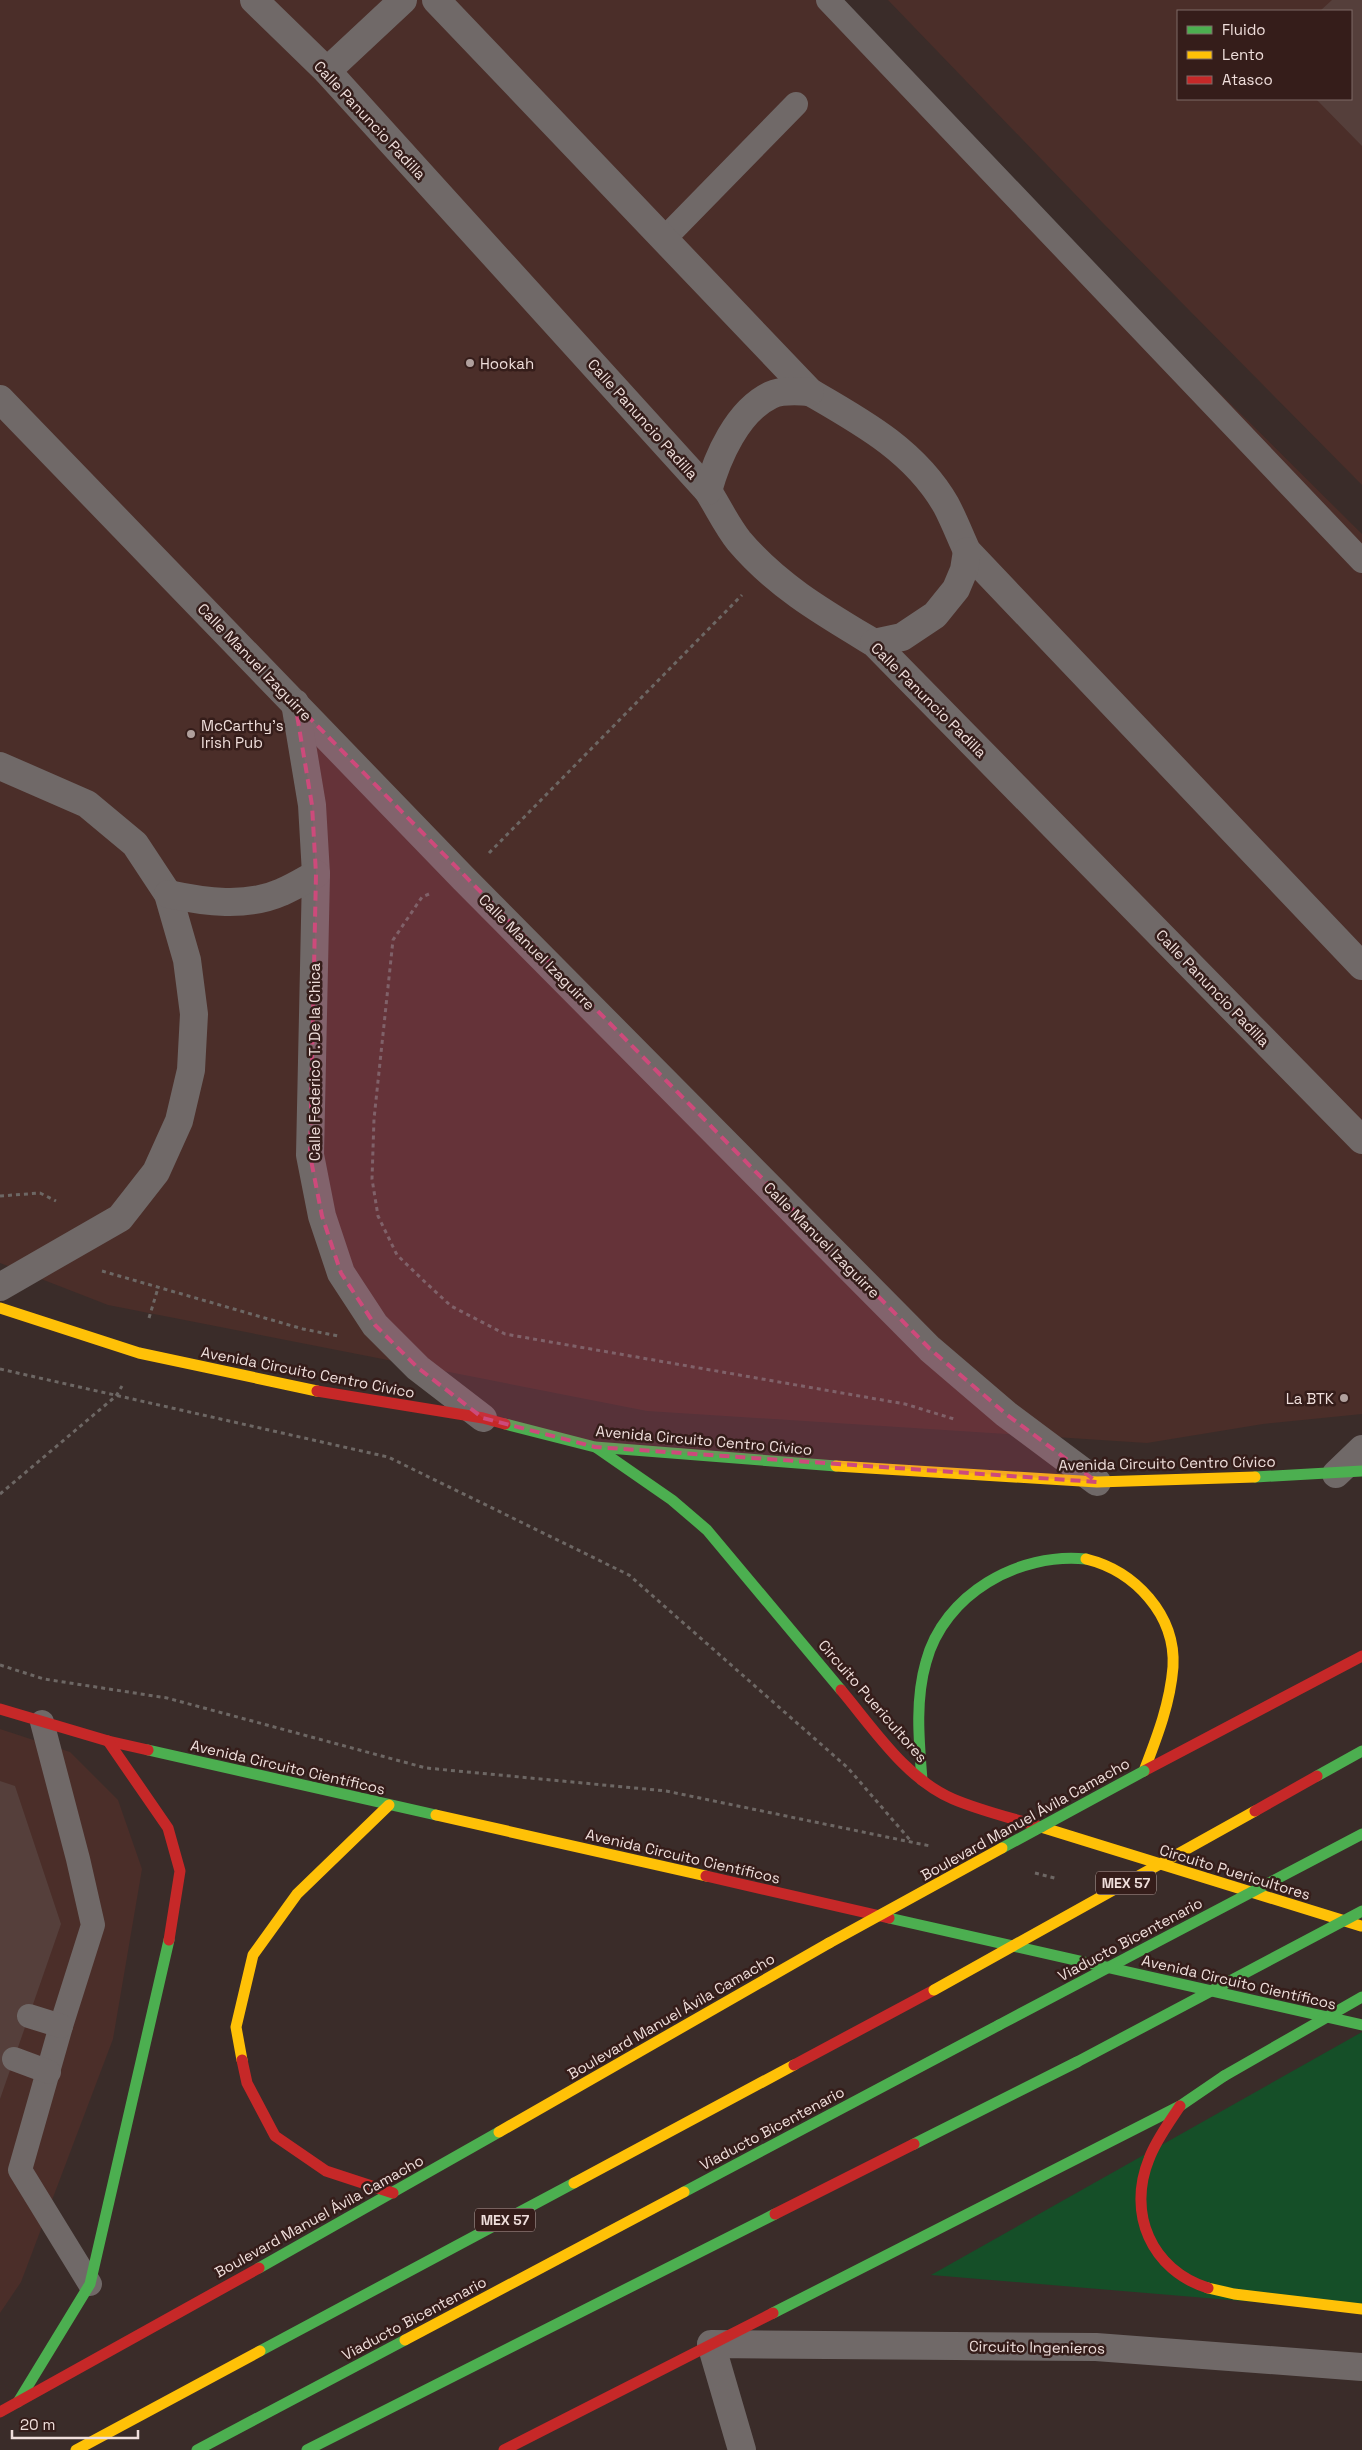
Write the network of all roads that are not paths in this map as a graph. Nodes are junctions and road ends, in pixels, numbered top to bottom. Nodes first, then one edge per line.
1 (254, 0) edge
2 (403, 0) edge
3 (436, 0) edge
4 (828, 0) edge
5 (327, 71) junction
6 (796, 104) dead end
7 (664, 239) junction
8 (810, 392) junction
9 (0, 399) edge
10 (708, 491) junction
11 (966, 551) junction
12 (1362, 561) edge
13 (874, 643) junction
14 (295, 703) junction
15 (0, 766) edge
16 (316, 874) junction
17 (168, 894) junction
18 (1362, 966) edge
19 (1362, 1140) edge
20 (0, 1287) edge
21 (0, 1308) edge
22 (483, 1418) junction
23 (595, 1447) junction
24 (1362, 1449) edge
25 (1349, 1473) edge
26 (1097, 1482) junction
27 (1362, 1656) edge
28 (0, 1709) edge
29 (42, 1722) junction
30 (108, 1741) junction
31 (1362, 1751) edge
32 (1144, 1771) junction
33 (922, 1780) junction
34 (390, 1805) junction
35 (1362, 1834) edge
36 (1362, 1911) edge
37 (1362, 1926) edge
38 (1362, 1997) edge
39 (29, 2016) dead end
40 (1362, 2025) edge
41 (61, 2026) junction
42 (14, 2059) dead end
43 (49, 2072) junction
44 (1180, 2106) junction
45 (393, 2192) junction
46 (90, 2284) junction
47 (1362, 2309) edge
48 (711, 2344) junction
49 (1362, 2367) edge
50 (18, 2403) junction
51 (0, 2412) edge
52 (76, 2450) edge
53 (197, 2450) edge
54 (307, 2450) edge
55 (504, 2450) edge
56 (742, 2450) edge

1 - 5 street, Calle Panuncio Padilla
2 - 5 street
3 - 7 street
4 - 12 lane
5 - 10 street, Calle Panuncio Padilla
6 - 7 lane
7 - 8 street
8 - 10 street
8 - 11 street
9 - 14 street, Calle Manuel Izaguirre
10 - 13 street, Calle Panuncio Padilla
11 - 13 street
11 - 18 street
13 - 19 street, Calle Panuncio Padilla
14 - 16 street, Calle Federico T. De la Chica
14 - 26 street, Calle Manuel Izaguirre
15 - 17 street
16 - 17 street
16 - 22 street, Calle Federico T. De la Chica
17 - 20 street
21 - 22 main road, Avenida Circuito Centro Cívico
22 - 23 main road, Avenida Circuito Centro Cívico
23 - 26 main road, Avenida Circuito Centro Cívico
23 - 33 main road, Circuito Puericultores
24 - 25 street
25 - 26 main road, Avenida Circuito Centro Cívico
27 - 32 main road, Boulevard Manuel Ávila Camacho
28 - 29 main road, Avenida Circuito Científicos
29 - 30 main road, Avenida Circuito Científicos
29 - 41 lane
30 - 34 main road, Avenida Circuito Científicos
30 - 46 main road
31 - 52 main road, MEX 57, bridge
32 - 33 main road
32 - 45 main road, Boulevard Manuel Ávila Camacho, bridge
33 - 37 main road, Circuito Puericultores
34 - 40 main road, Avenida Circuito Científicos
34 - 45 main road
35 - 53 main road, Viaducto Bicentenario, bridge
36 - 54 main road, bridge
38 - 44 main road, bridge
39 - 41 lane
41 - 43 lane
42 - 43 lane
43 - 46 lane
44 - 47 main road
44 - 48 main road
45 - 50 main road, Boulevard Manuel Ávila Camacho
46 - 50 main road
48 - 49 street, Circuito Ingenieros
48 - 55 main road
48 - 56 street
50 - 51 main road, Boulevard Manuel Ávila Camacho

